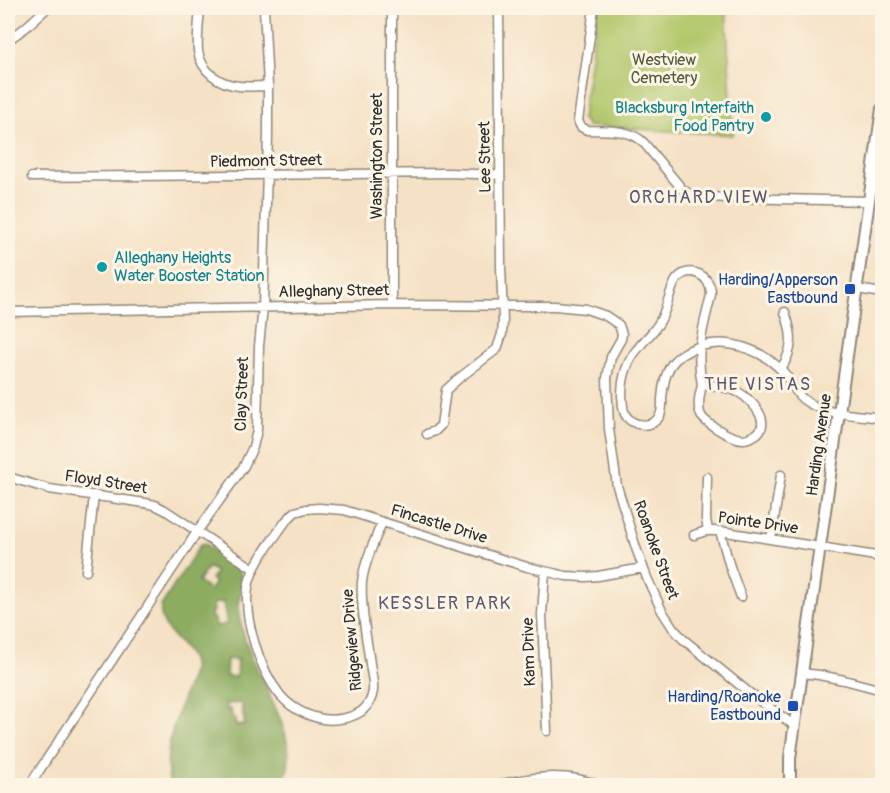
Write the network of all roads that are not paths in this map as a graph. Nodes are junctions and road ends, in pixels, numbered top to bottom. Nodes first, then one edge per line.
1 (47, 8) edge
2 (200, 8) edge
3 (264, 8) edge
4 (392, 8) edge
5 (499, 8) edge
6 (594, 8) edge
7 (8, 40) edge
8 (267, 86) junction
9 (882, 109) edge
10 (880, 137) edge
11 (392, 174) junction
12 (500, 175) junction
13 (266, 176) junction
14 (32, 177) dead end
15 (869, 201) junction
16 (857, 289) junction
17 (882, 293) edge
18 (392, 305) junction
19 (502, 305) junction
20 (263, 307) junction
21 (8, 312) edge
22 (785, 312) dead end
23 (620, 327) joint
24 (699, 347) junction
25 (781, 369) junction
26 (702, 385) junction
27 (839, 413) junction
28 (882, 418) edge
29 (427, 434) dead end
30 (781, 475) dead end
31 (8, 477) edge
32 (707, 477) dead end
33 (94, 495) junction
34 (382, 522) junction
35 (708, 531) junction
36 (720, 531) junction
37 (197, 532) junction
38 (694, 535) dead end
39 (771, 539) junction
40 (819, 547) junction
41 (882, 557) edge
42 (643, 568) junction
43 (254, 569) junction
44 (86, 571) dead end
45 (545, 572) junction
46 (741, 597) dead end
47 (802, 673) junction
48 (882, 690) edge
49 (795, 726) junction
50 (547, 731) dead end
51 (545, 782) edge
52 (29, 786) edge
53 (496, 786) edge
54 (600, 786) edge
55 (790, 786) edge

1 - 7 street
2 - 8 street
3 - 8 street, Clay Street
4 - 11 street, Washington Street
5 - 12 street, Lee Street
6 - 15 street
8 - 13 street, Clay Street
9 - 10 main road, Harding Avenue
10 - 15 main road, Harding Avenue
11 - 12 street, Piedmont Street
11 - 13 street, Piedmont Street
11 - 18 street, Washington Street
12 - 19 street, Lee Street
13 - 14 street, Piedmont Street
13 - 20 street, Clay Street
15 - 16 main road, Harding Avenue
16 - 17 street
16 - 27 main road, Harding Avenue
18 - 19 street, Alleghany Street
18 - 20 street, Alleghany Street
19 - 23 street, Alleghany Street
19 - 29 street, Lee Street
20 - 21 street, Alleghany Street
20 - 37 street, Clay Street
22 - 25 street
23 - 42 street, Roanoke Street
24 - 24 street
24 - 25 street
24 - 26 street
25 - 27 street
26 - 26 street
27 - 28 street
27 - 40 main road, Harding Avenue
30 - 39 street
31 - 33 street, Floyd Street
32 - 35 street
33 - 37 street, Floyd Street
33 - 44 street
34 - 43 street, Fincastle Drive
34 - 43 street, Ridgeview Drive
34 - 45 street, Fincastle Drive
35 - 36 street, Pointe Drive
35 - 38 street, Pointe Drive
36 - 39 street, Pointe Drive
36 - 46 street
37 - 43 street, Floyd Street
37 - 52 street, Clay Street
39 - 40 street, Pointe Drive
40 - 41 street, Pointe Drive
40 - 47 main road, Harding Avenue
42 - 45 street, Fincastle Drive
42 - 49 street, Roanoke Street
45 - 50 street, Kam Drive
47 - 48 street
47 - 49 main road, Harding Avenue
49 - 55 main road, Harding Avenue
51 - 53 street
51 - 54 street

